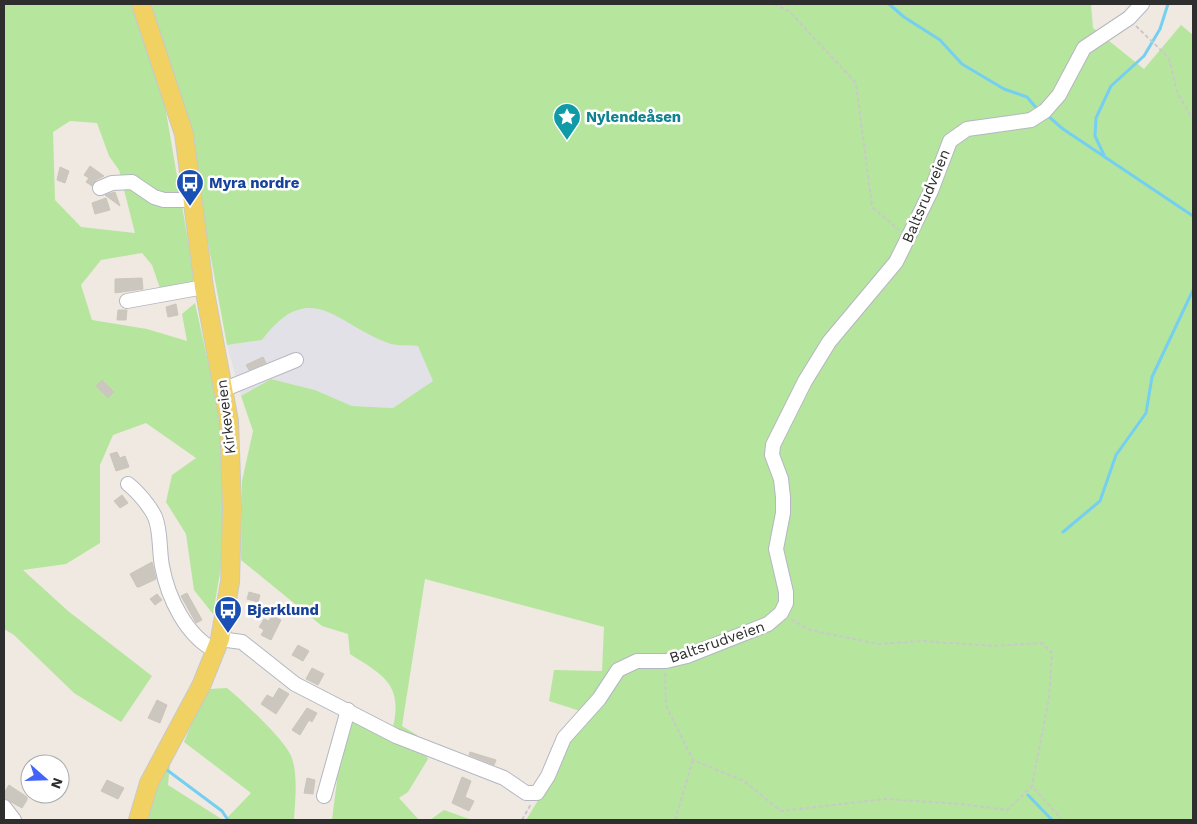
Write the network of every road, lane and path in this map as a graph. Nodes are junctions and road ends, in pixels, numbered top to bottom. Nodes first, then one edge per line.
1 (141, 4) edge
2 (774, 4) edge
3 (1142, 4) edge
4 (1129, 18) junction
5 (1193, 119) edge
6 (100, 188) dead end
7 (193, 200) junction
8 (908, 238) junction
9 (204, 287) junction
10 (127, 301) dead end
11 (296, 360) dead end
12 (225, 390) junction
13 (128, 484) dead end
14 (781, 613) junction
15 (218, 645) junction
16 (666, 661) junction
17 (348, 710) junction
18 (693, 760) junction
19 (1032, 786) junction
20 (537, 793) junction
21 (324, 796) dead end
22 (4, 807) edge
23 (14, 820) edge
24 (138, 820) edge
25 (522, 820) edge
26 (675, 820) edge
27 (1062, 820) edge

1 - 7 main road, Kirkeveien
2 - 8 path
3 - 4 lane, Baltsrudveien
4 - 5 path
4 - 8 lane, Baltsrudveien
6 - 7 lane
7 - 9 main road, Kirkeveien
8 - 14 lane, Baltsrudveien
9 - 10 lane
9 - 12 main road, Kirkeveien
11 - 12 lane
12 - 15 main road, Kirkeveien
13 - 15 lane
14 - 16 lane, Baltsrudveien
14 - 19 path
15 - 17 lane
15 - 24 main road, Kirkeveien
16 - 18 path
16 - 20 lane, Baltsrudveien
17 - 20 lane
17 - 21 lane
18 - 19 path
18 - 26 path
19 - 27 path
20 - 25 path
22 - 23 lane

